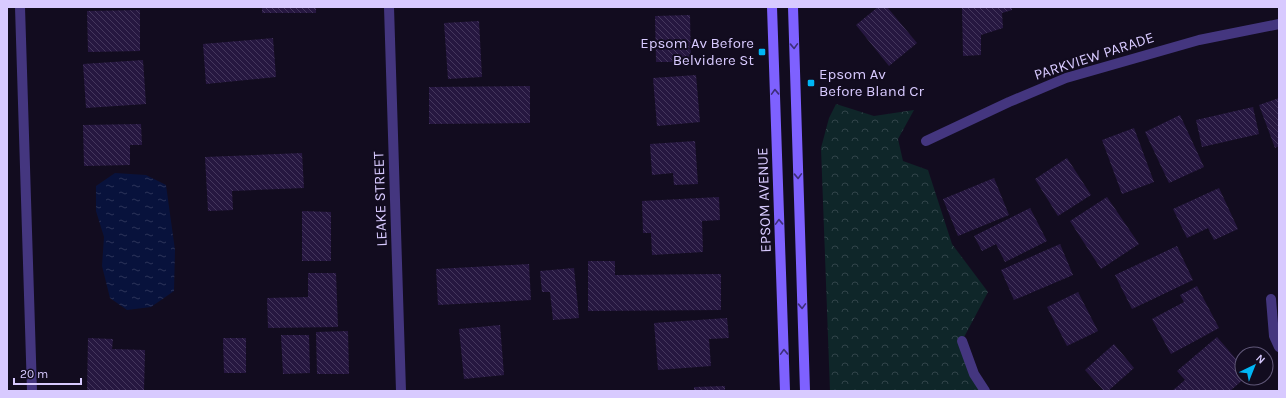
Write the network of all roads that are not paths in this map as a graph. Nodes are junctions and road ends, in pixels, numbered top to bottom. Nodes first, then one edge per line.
1 (20, 7) edge
2 (389, 7) edge
3 (772, 7) edge
4 (793, 7) edge
5 (1279, 24) edge
6 (926, 141) dead end
7 (1271, 299) dead end
8 (962, 342) dead end
9 (1279, 347) edge
10 (32, 391) edge
11 (401, 391) edge
12 (785, 391) edge
13 (805, 391) edge
14 (985, 391) edge

1 - 10 street
2 - 11 street, LEAKE STREET
12 -> 3 street, EPSOM AVENUE
4 -> 13 street
5 - 6 street, PARKVIEW PARADE
7 - 9 street
8 - 14 street

